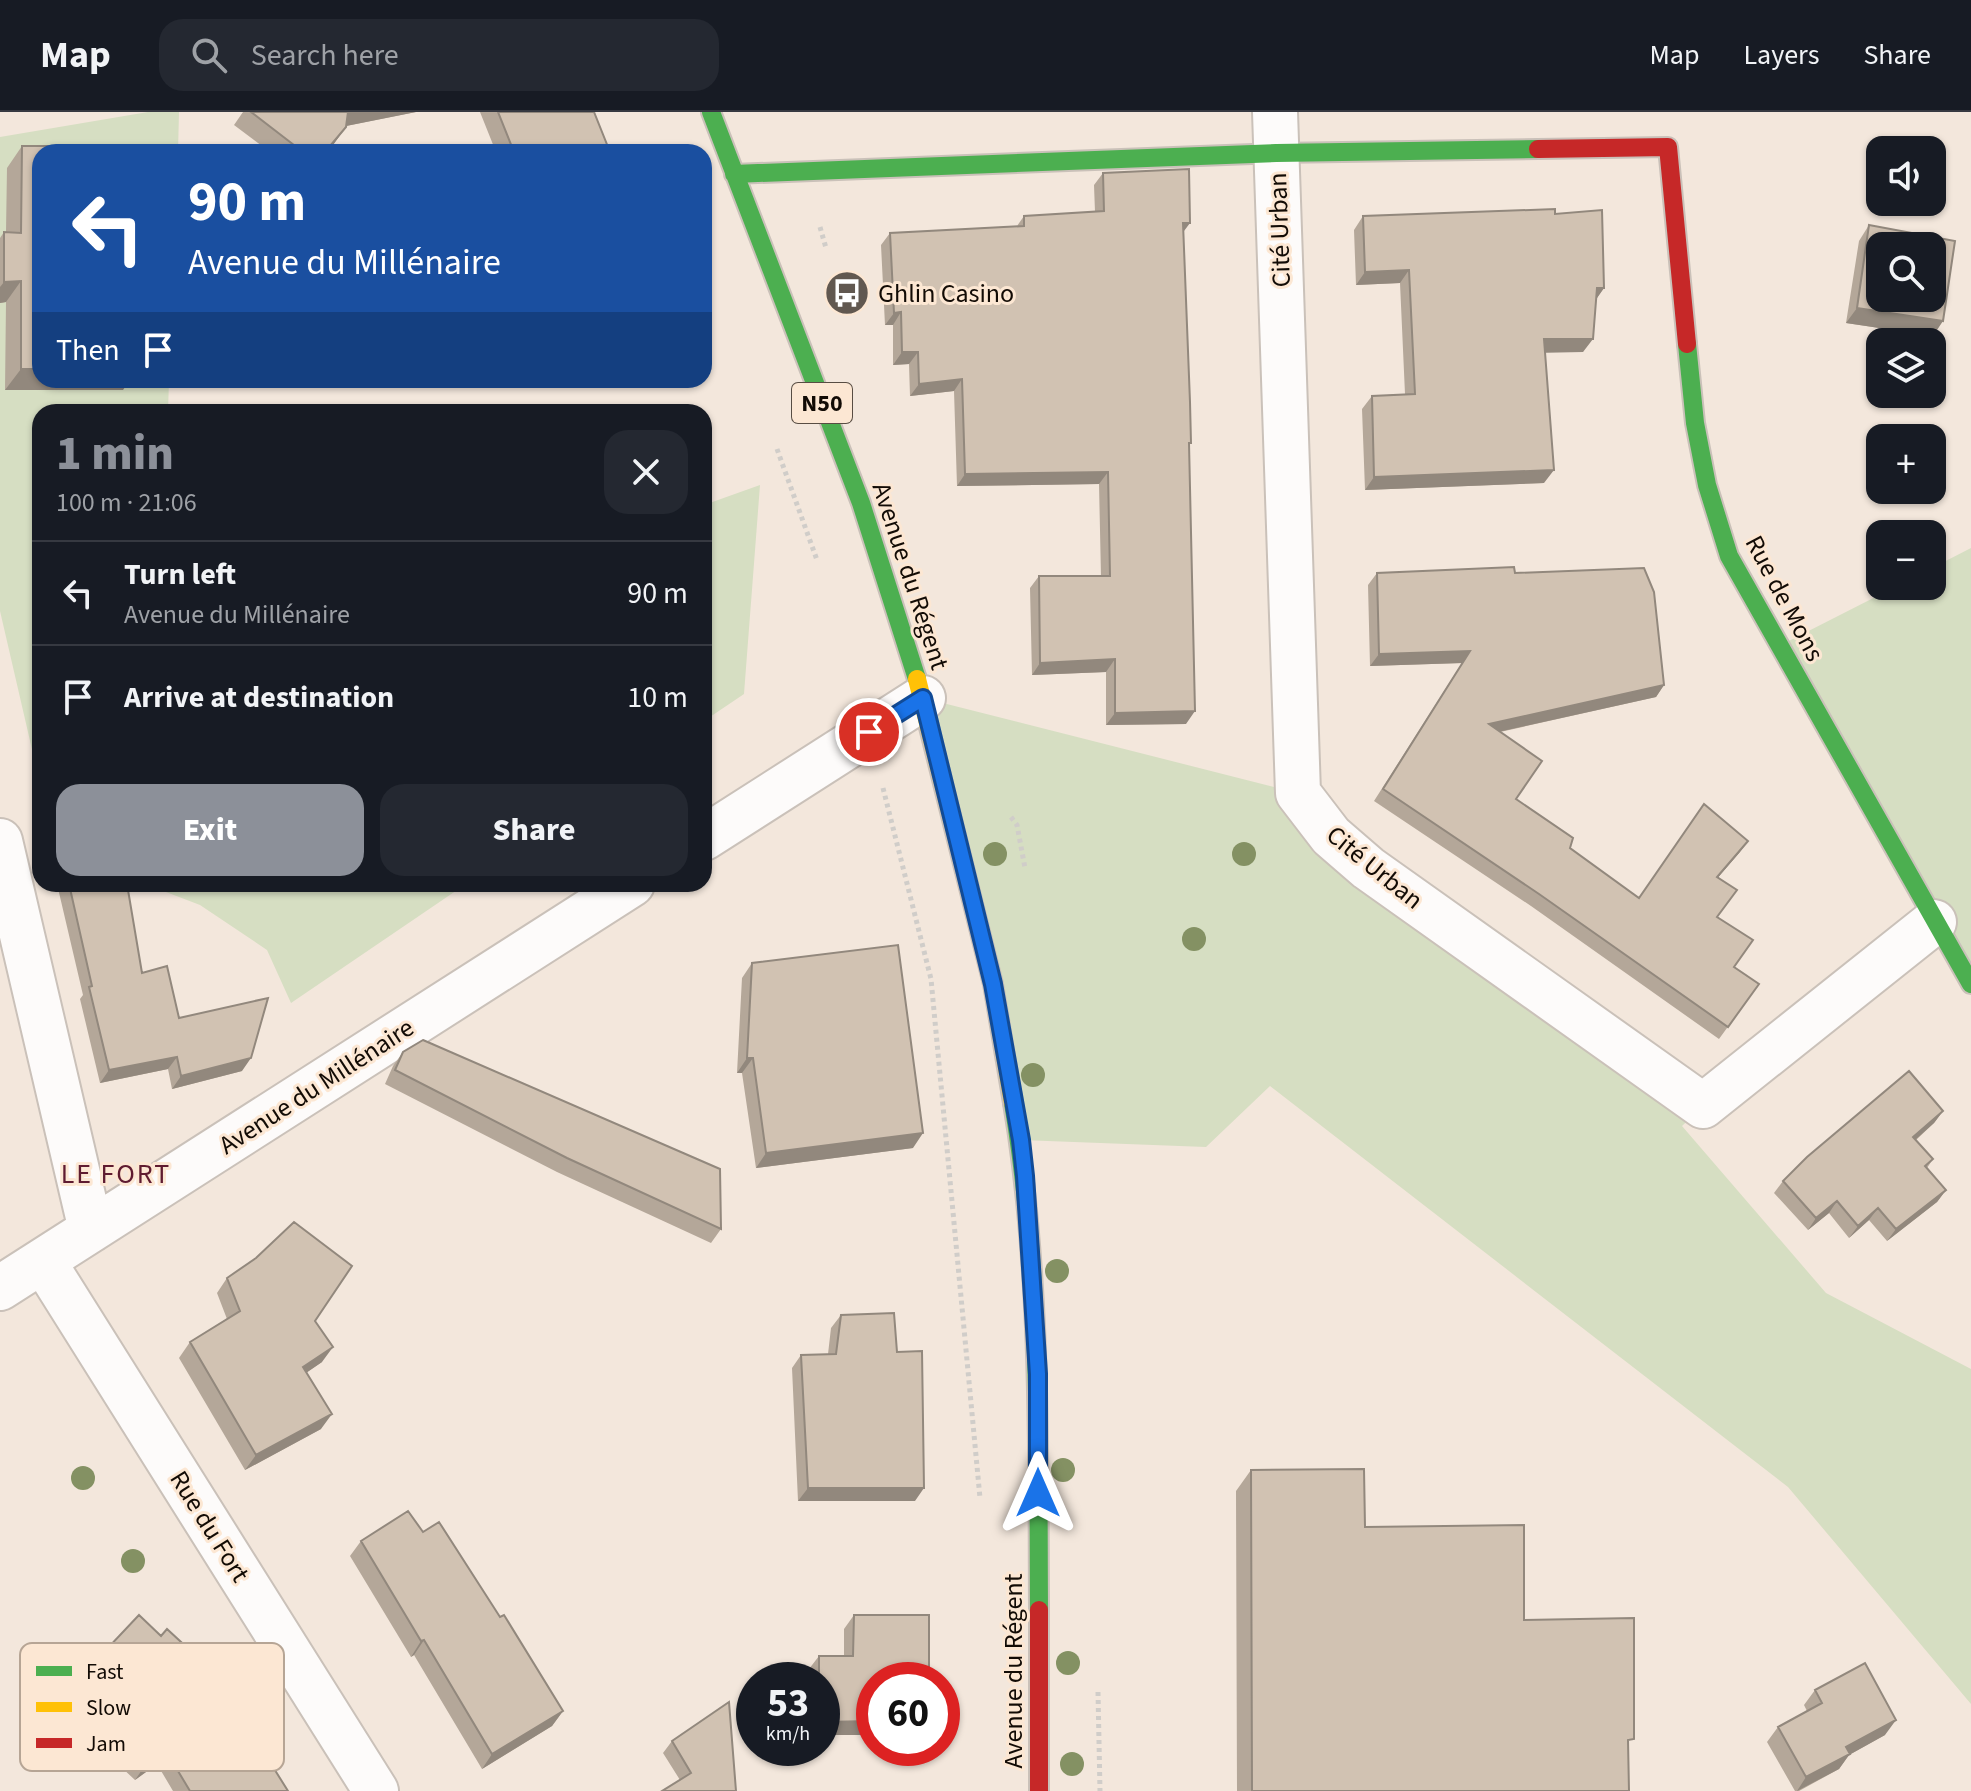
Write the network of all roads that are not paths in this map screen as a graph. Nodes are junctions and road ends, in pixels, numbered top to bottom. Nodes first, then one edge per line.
1 (711, 112) edge
2 (1275, 132) edge
3 (1668, 147) joint
4 (734, 174) junction
5 (923, 698) junction
6 (712, 833) edge
7 (0, 841) edge
8 (619, 892) edge
9 (1934, 922) junction
10 (1971, 984) edge
11 (91, 1230) junction
12 (43, 1261) junction
13 (0, 1288) edge
14 (283, 1643) edge
15 (284, 1645) edge
16 (376, 1791) edge
17 (1039, 1791) edge

1 - 4 street, Avenue du Régent / N50
2 - 3 street, Cité Urban
2 - 4 street, Cité Urban
2 - 9 street, Cité Urban
3 - 9 street, Rue de Mons
4 - 5 street, Avenue du Régent / N50
5 - 6 street
5 - 17 street, Avenue du Régent / N50
7 - 11 street
8 - 11 street, Avenue du Millénaire
9 - 10 street, Rue de Mons
11 - 12 street, Avenue du Millénaire
12 - 13 street, Avenue du Millénaire
12 - 14 street, Rue du Fort
15 - 16 street, Rue du Fort

